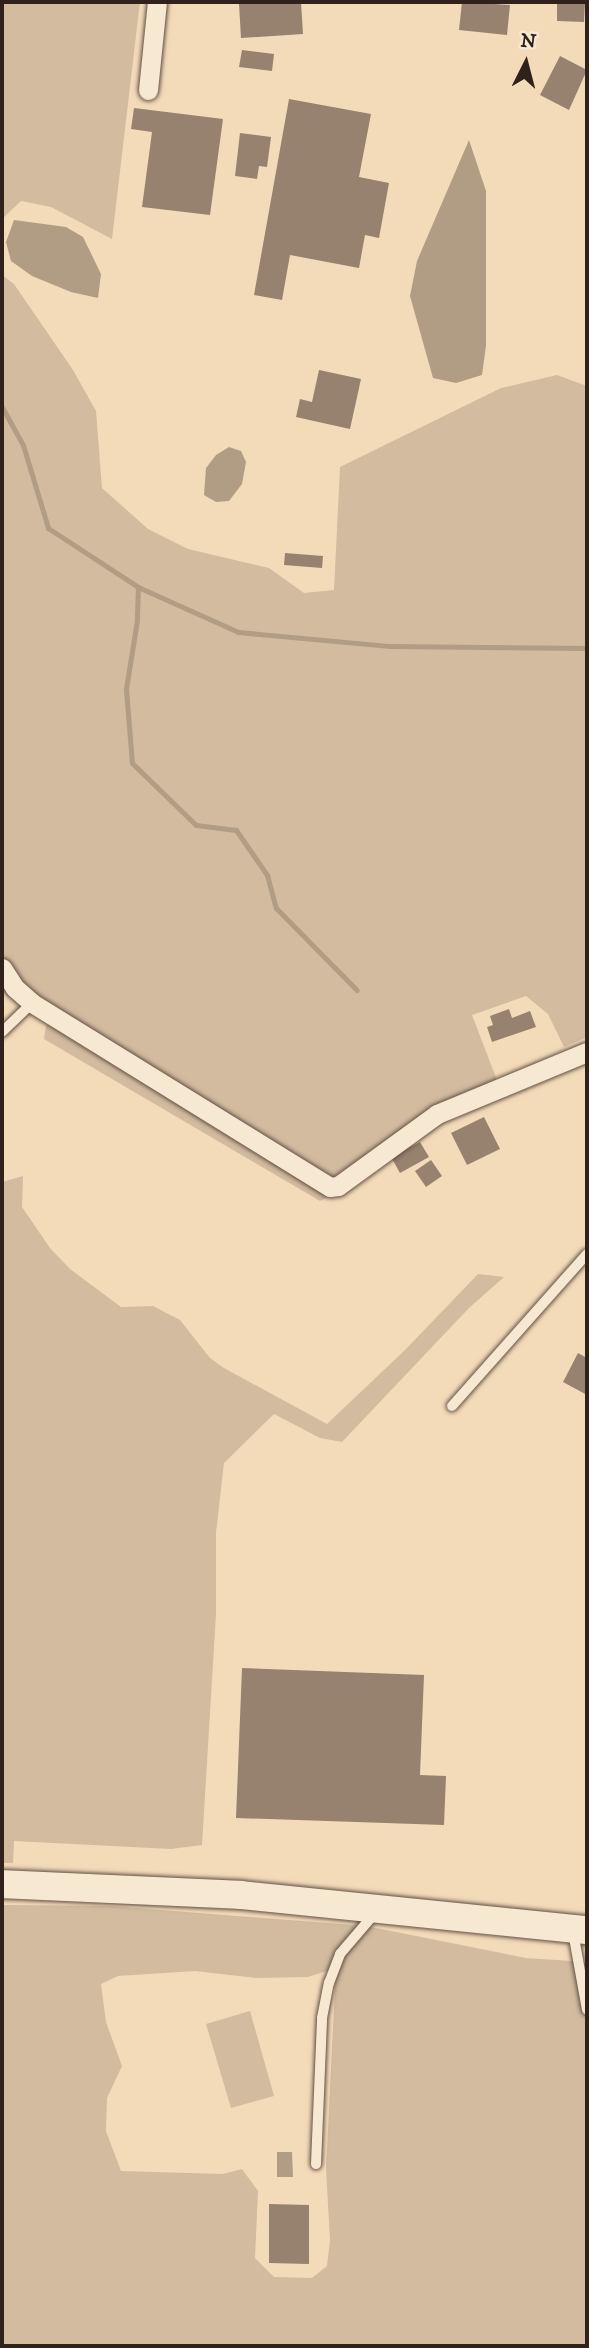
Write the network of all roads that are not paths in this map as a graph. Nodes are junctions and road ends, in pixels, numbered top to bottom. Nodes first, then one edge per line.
1 (157, 2) edge
2 (148, 90) dead end
3 (2, 968) edge
4 (8, 991) edge
5 (32, 1003) junction
6 (2, 1032) edge
7 (587, 1052) edge
8 (587, 1254) edge
9 (452, 1406) dead end
10 (2, 1884) edge
11 (380, 1907) junction
12 (580, 1930) edge
13 (587, 2010) edge
14 (316, 2164) dead end

1 - 2 street
3 - 4 street
4 - 5 street
5 - 6 lane
5 - 7 street
8 - 9 lane
10 - 11 street
11 - 12 street
11 - 14 lane
12 - 13 lane

